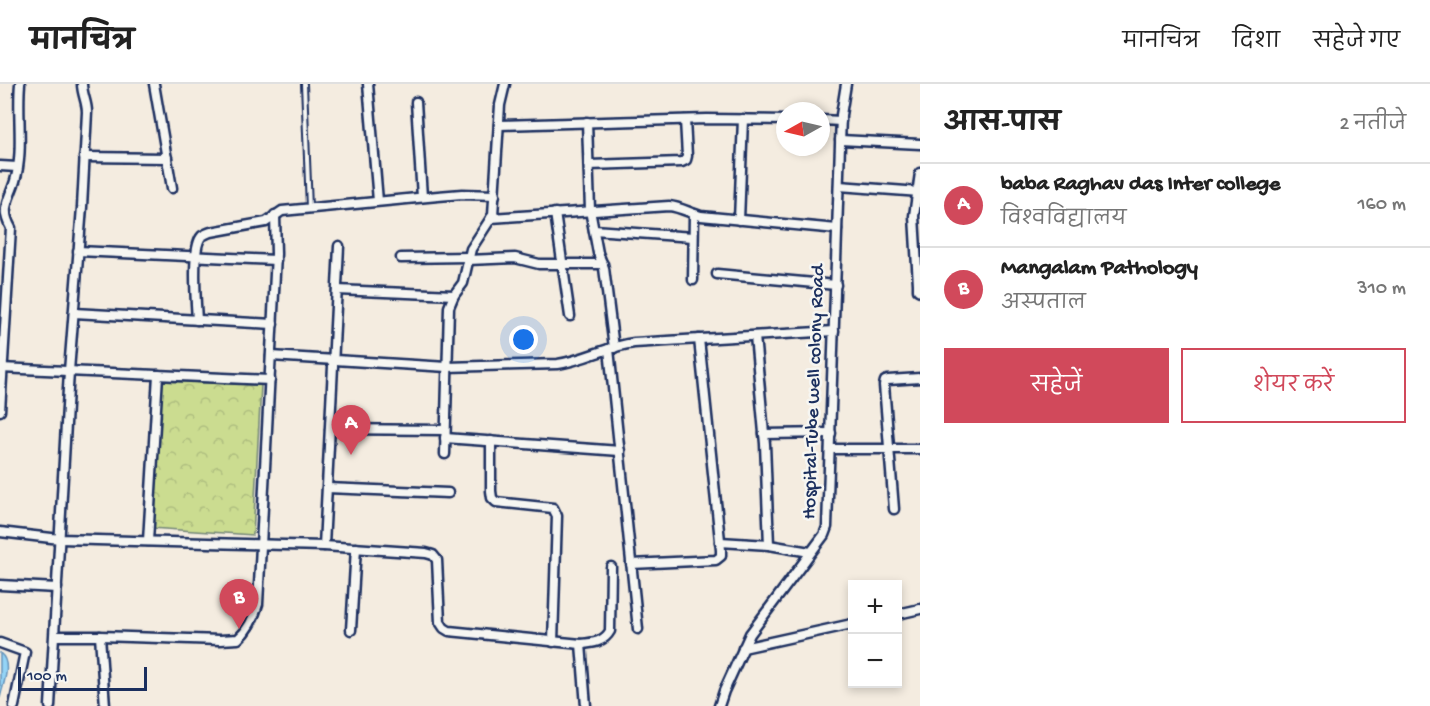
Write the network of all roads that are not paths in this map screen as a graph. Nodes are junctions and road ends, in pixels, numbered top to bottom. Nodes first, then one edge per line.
1 (20, 84) edge
2 (82, 84) edge
3 (154, 84) edge
4 (304, 84) edge
5 (368, 84) edge
6 (506, 84) edge
7 (846, 84) edge
8 (416, 102) dead end
9 (743, 119) junction
10 (685, 120) junction
11 (776, 120) edge
12 (830, 120) edge
13 (841, 121) junction
14 (587, 122) junction
15 (499, 125) junction
16 (840, 140) junction
17 (920, 144) edge
18 (84, 157) junction
19 (167, 158) junction
20 (589, 165) junction
21 (0, 166) edge
22 (17, 167) junction
23 (920, 173) edge
24 (839, 186) junction
25 (172, 188) dead end
26 (918, 192) edge
27 (495, 195) junction
28 (422, 197) junction
29 (378, 201) junction
30 (309, 208) junction
31 (590, 210) junction
32 (555, 213) junction
33 (693, 214) junction
34 (275, 215) junction
35 (491, 218) junction
36 (738, 220) junction
37 (3, 221) edge
38 (917, 223) edge
39 (594, 230) junction
40 (837, 230) junction
41 (693, 237) junction
42 (339, 246) dead end
43 (78, 251) junction
44 (195, 257) junction
45 (400, 258) dead end
46 (469, 258) junction
47 (276, 261) junction
48 (562, 264) junction
49 (603, 264) junction
50 (717, 274) dead end
51 (693, 280) dead end
52 (836, 285) junction
53 (338, 290) junction
54 (920, 291) edge
55 (454, 295) junction
56 (74, 313) junction
57 (570, 316) dead end
58 (197, 320) junction
59 (273, 324) junction
60 (834, 331) junction
61 (755, 336) junction
62 (699, 339) junction
63 (612, 349) junction
64 (271, 356) junction
65 (334, 360) junction
66 (447, 367) junction
67 (2, 368) edge
68 (69, 371) junction
69 (158, 375) junction
70 (920, 378) edge
71 (270, 380) junction
72 (0, 411) edge
73 (330, 429) junction
74 (831, 433) junction
75 (445, 434) junction
76 (764, 434) junction
77 (491, 441) junction
78 (830, 449) junction
79 (890, 449) junction
80 (920, 449) edge
81 (620, 451) junction
82 (445, 454) dead end
83 (327, 488) junction
84 (448, 494) dead end
85 (894, 509) dead end
86 (0, 532) edge
87 (60, 539) junction
88 (148, 541) junction
89 (720, 542) junction
90 (260, 544) junction
91 (769, 545) junction
92 (324, 546) junction
93 (356, 548) junction
94 (810, 552) junction
95 (632, 564) junction
96 (611, 567) dead end
97 (0, 585) edge
98 (57, 588) junction
99 (920, 609) edge
100 (902, 613) edge
101 (848, 625) edge
102 (638, 628) dead end
103 (351, 630) dead end
104 (55, 636) junction
105 (100, 636) junction
106 (554, 642) junction
107 (0, 643) edge
108 (581, 644) junction
109 (743, 648) junction
110 (14, 706) edge
111 (50, 706) edge
112 (105, 706) edge
113 (586, 706) edge
114 (719, 706) edge

1 - 22 street
2 - 18 street
3 - 19 street
4 - 30 lane
5 - 29 street
6 - 15 street
7 - 13 street, Hospital-Tube well colony Road
8 - 28 street
9 - 10 street
9 - 11 street
9 - 36 street
10 - 14 street
10 - 20 street
12 - 13 street
13 - 16 street, Hospital-Tube well colony Road
14 - 15 street
14 - 20 street
15 - 27 street
16 - 17 street
16 - 24 street, Hospital-Tube well colony Road
18 - 19 street
18 - 43 street
19 - 25 street
20 - 31 street
21 - 22 street
22 - 37 street
23 - 26 street
24 - 26 street
24 - 40 street, Hospital-Tube well colony Road
26 - 38 street
27 - 28 street
27 - 35 street
28 - 29 street
29 - 30 street
30 - 34 street
31 - 32 street
31 - 33 street
31 - 39 street
32 - 35 street
32 - 48 street
33 - 36 street
33 - 41 street
34 - 44 street
34 - 47 street
35 - 46 street
36 - 40 street
37 - 67 street
38 - 54 street
39 - 41 street
39 - 49 street
40 - 52 street, Hospital-Tube well colony Road
41 - 51 street
42 - 53 street
43 - 44 street
43 - 56 street
44 - 47 street
44 - 58 street
45 - 46 street
46 - 48 street
46 - 55 street
47 - 59 street
48 - 49 street
48 - 57 street
49 - 63 street
50 - 52 street
52 - 60 street, Hospital-Tube well colony Road
53 - 55 street
53 - 65 street
55 - 66 street
56 - 58 street
56 - 68 street
58 - 59 street
59 - 64 street
60 - 61 street
60 - 74 street, Hospital-Tube well colony Road
61 - 62 street
61 - 76 street
62 - 63 street
62 - 89 street
63 - 66 street
63 - 81 street
64 - 65 street
64 - 71 street
65 - 66 street
65 - 73 street
66 - 75 street
67 - 68 street
67 - 72 street
68 - 69 street
68 - 87 street
69 - 71 street
69 - 88 street
70 - 79 street
71 - 90 street
73 - 75 street
73 - 83 street
74 - 76 street
74 - 78 street, Hospital-Tube well colony Road
75 - 77 street
75 - 82 street
76 - 91 street
77 - 81 street
77 - 106 street
78 - 79 street
78 - 94 street, Hospital-Tube well colony Road
79 - 80 street
79 - 85 street
81 - 95 street
83 - 84 street
83 - 92 street
86 - 87 street
87 - 88 street
87 - 98 street
88 - 90 street
89 - 91 street
89 - 95 street
90 - 92 street
90 - 105 street
91 - 94 street
92 - 93 street
93 - 103 street
93 - 106 street
94 - 109 street, Hospital-Tube well colony Road
95 - 102 street
96 - 108 street
97 - 98 street
98 - 104 street
99 - 100 street
101 - 109 street
104 - 105 street
104 - 111 street
105 - 112 street
106 - 108 street
107 - 110 street
108 - 113 street
109 - 114 street, Hospital-Tube well colony Road

